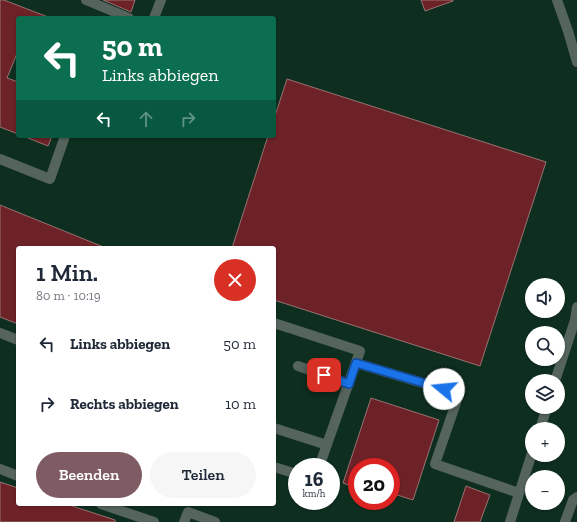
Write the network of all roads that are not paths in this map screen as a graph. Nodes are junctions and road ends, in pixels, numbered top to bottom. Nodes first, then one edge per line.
1 (86, 0) edge
2 (161, 0) edge
3 (557, 0) edge
4 (125, 16) edge
5 (155, 16) edge
6 (577, 62) edge
7 (64, 138) edge
8 (0, 159) edge
9 (577, 308) edge
10 (276, 324) edge
11 (0, 333) edge
12 (16, 339) edge
13 (356, 363) junction
14 (298, 366) dead end
15 (557, 374) edge
16 (349, 384) junction
17 (276, 429) edge
18 (327, 445) junction
19 (322, 458) edge
20 (529, 462) edge
21 (276, 468) edge
22 (0, 470) edge
23 (288, 471) edge
24 (16, 475) edge
25 (519, 493) junction
26 (577, 497) edge
27 (107, 506) edge
28 (154, 522) edge
29 (184, 522) edge
30 (215, 522) edge
31 (510, 522) edge
32 (565, 522) edge

1 - 4 street
2 - 5 street
3 - 6 street
7 - 8 street
9 - 15 street
10 - 13 street
11 - 12 street
13 - 16 street
13 - 25 street
14 - 16 street
16 - 18 street
17 - 18 street
18 - 19 street
20 - 25 street
21 - 23 street
22 - 24 street
25 - 31 street
26 - 32 street
27 - 28 street
29 - 30 street

